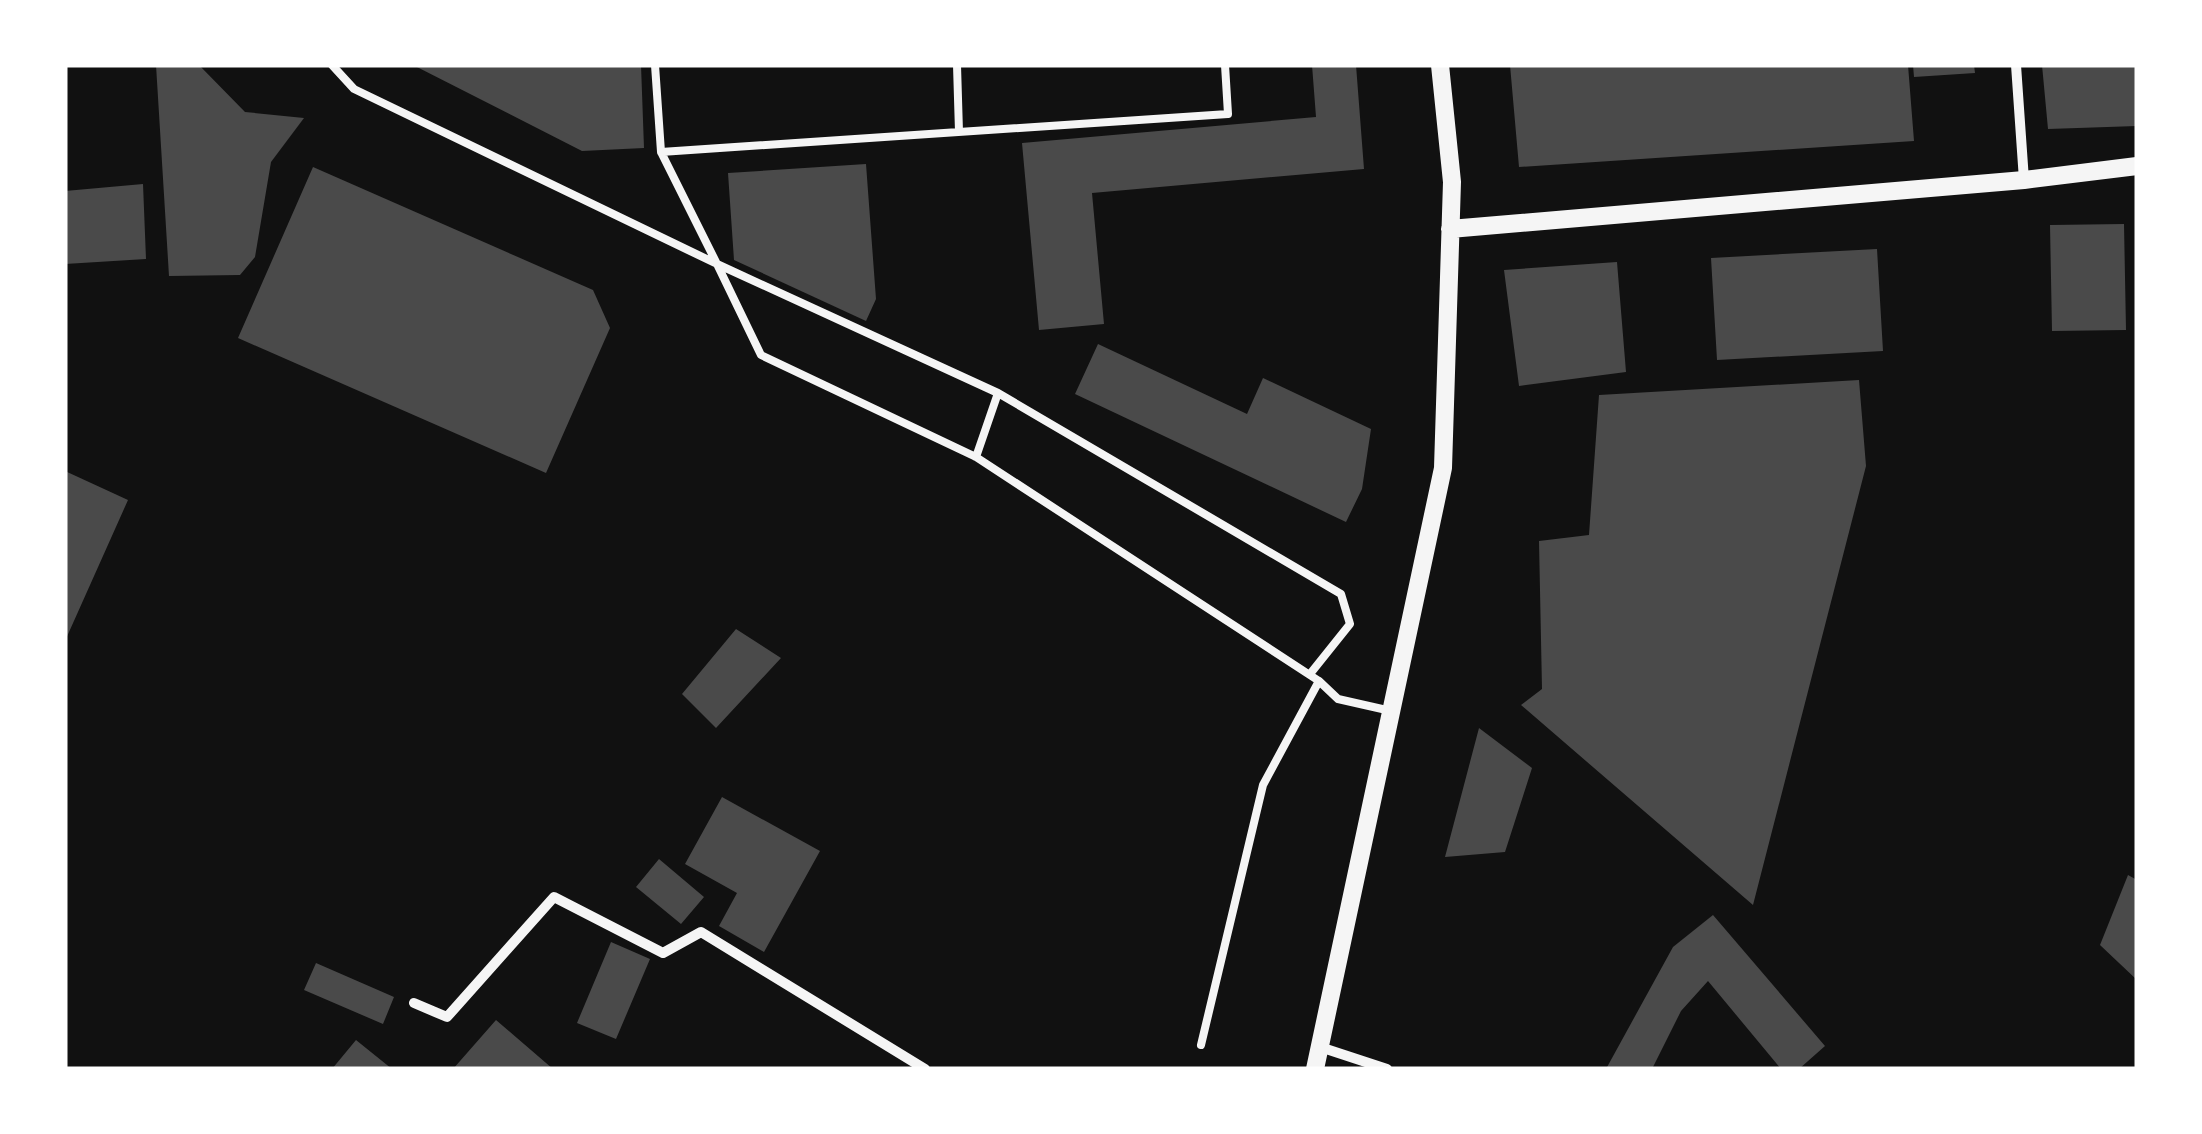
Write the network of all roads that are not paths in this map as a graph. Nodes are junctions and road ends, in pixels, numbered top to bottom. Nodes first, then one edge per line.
1 (332, 65) edge
2 (654, 65) edge
3 (957, 65) edge
4 (1225, 65) edge
5 (1440, 65) edge
6 (2016, 65) edge
7 (959, 132) junction
8 (661, 152) junction
9 (2137, 166) edge
10 (2024, 180) junction
11 (1450, 229) junction
12 (717, 264) junction
13 (998, 393) junction
14 (976, 457) junction
15 (1310, 674) junction
16 (1319, 681) junction
17 (1392, 711) junction
18 (414, 1003) dead end
19 (1201, 1045) dead end
20 (1320, 1047) junction
21 (925, 1069) edge
22 (1315, 1069) edge
23 (1387, 1069) edge

1 - 12 lane
2 - 8 lane
3 - 7 lane
4 - 7 lane
5 - 11 street
6 - 10 street
7 - 8 lane
8 - 12 lane
9 - 10 street
10 - 11 street
11 - 17 street
12 - 13 lane
12 - 14 lane
13 - 14 lane
13 - 15 lane
14 - 15 lane
15 - 16 lane
16 - 17 lane
16 - 19 lane
17 - 20 street
18 - 21 street
20 - 22 street
20 - 23 street

